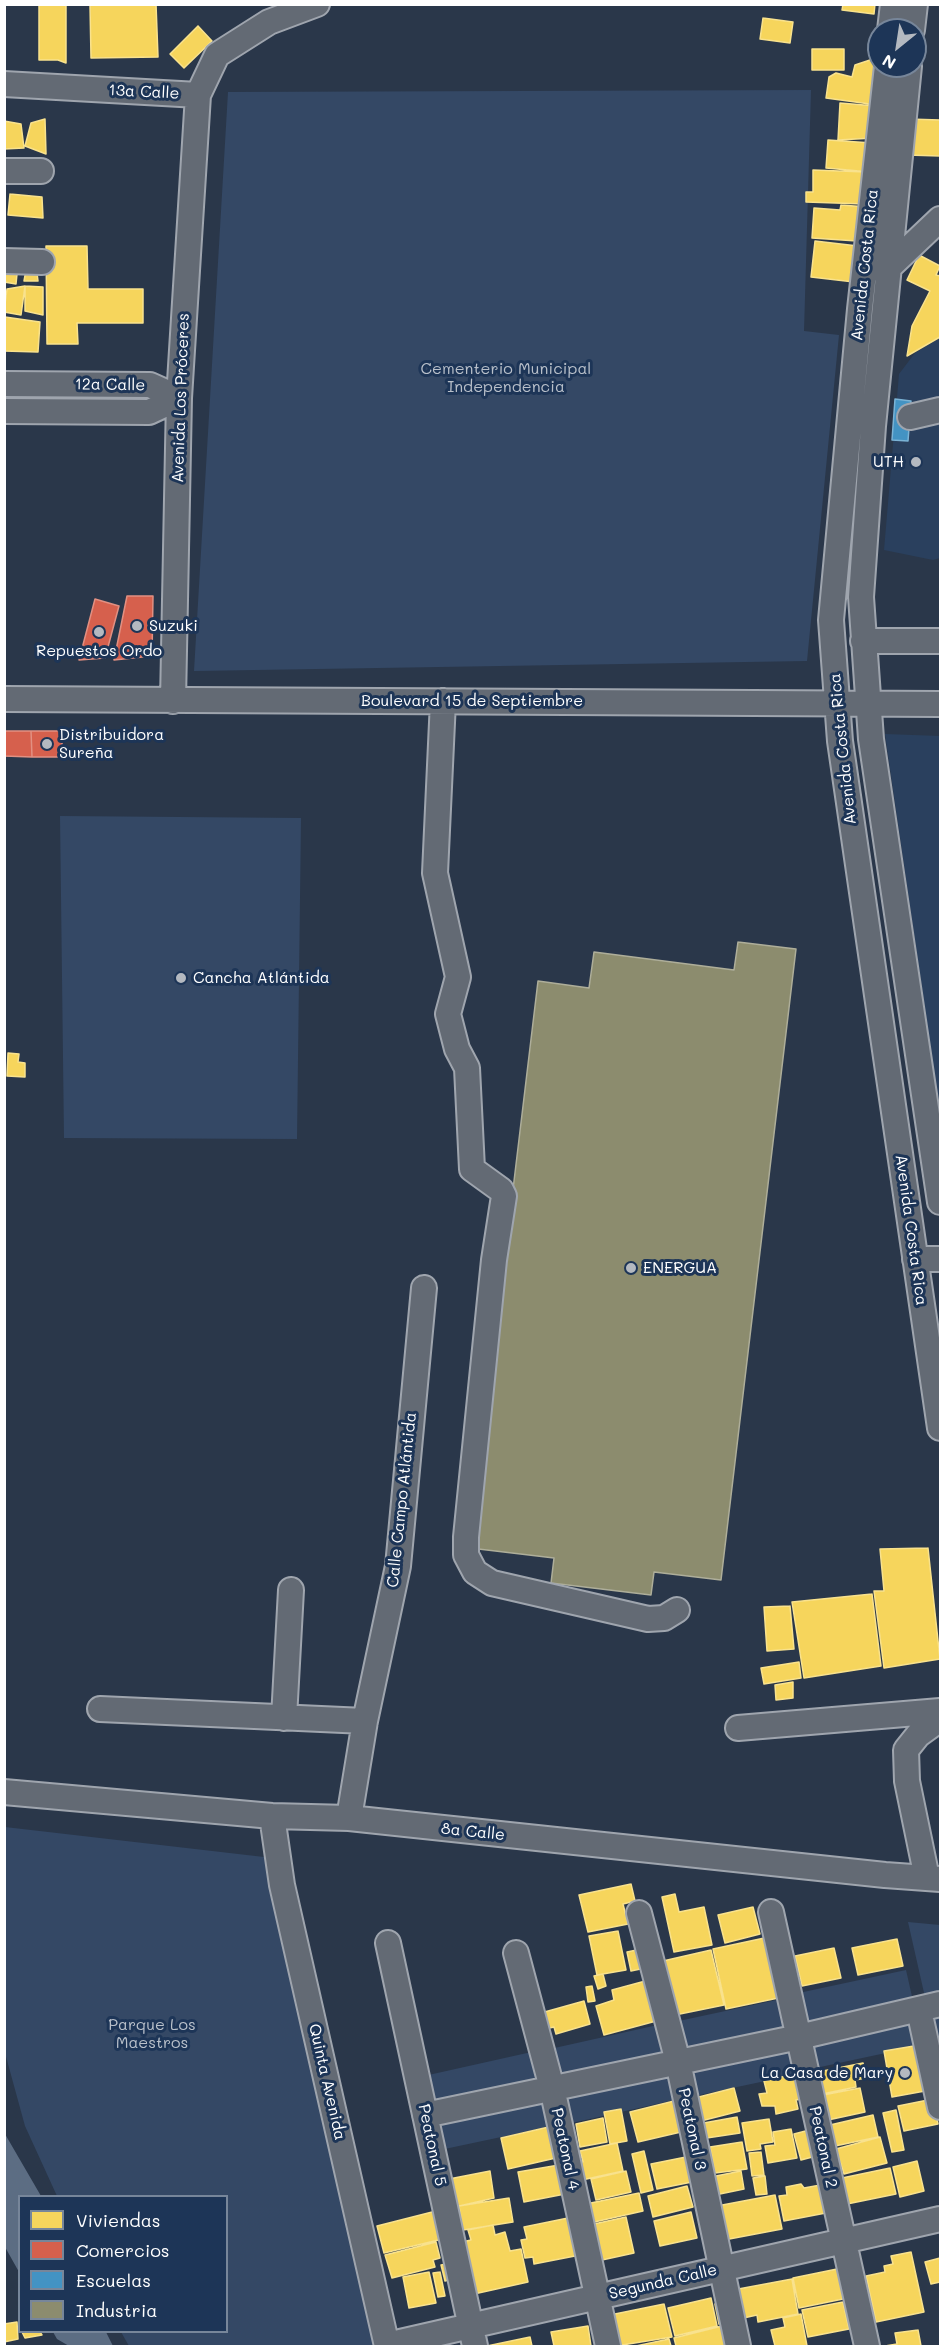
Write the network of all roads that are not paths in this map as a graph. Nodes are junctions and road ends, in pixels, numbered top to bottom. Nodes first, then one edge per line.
1 (317, 4) edge
2 (886, 78) edge
3 (908, 78) edge
4 (4, 84) edge
5 (198, 95) junction
6 (4, 171) edge
7 (41, 171) dead end
8 (940, 219) edge
9 (4, 261) edge
10 (42, 262) dead end
11 (890, 268) junction
12 (862, 286) junction
13 (4, 384) edge
14 (179, 398) junction
15 (940, 410) edge
16 (4, 411) edge
17 (892, 421) junction
18 (863, 641) junction
19 (940, 641) edge
20 (4, 699) edge
21 (173, 701) junction
22 (443, 701) junction
23 (837, 704) junction
24 (868, 704) junction
25 (940, 704) edge
26 (940, 1202) edge
27 (915, 1259) junction
28 (940, 1259) edge
29 (424, 1288) dead end
30 (940, 1428) edge
31 (291, 1590) dead end
32 (677, 1610) dead end
33 (100, 1709) dead end
34 (940, 1711) edge
35 (284, 1718) junction
36 (940, 1719) edge
37 (364, 1721) junction
38 (738, 1728) dead end
39 (4, 1792) edge
40 (272, 1816) junction
41 (349, 1818) junction
42 (934, 1879) edge
43 (771, 1912) dead end
44 (639, 1913) dead end
45 (388, 1943) dead end
46 (516, 1953) dead end
47 (930, 2007) edge
48 (799, 2037) junction
49 (678, 2061) junction
50 (552, 2088) junction
51 (940, 2107) edge
52 (426, 2115) junction
53 (940, 2219) edge
54 (844, 2241) junction
55 (722, 2269) junction
56 (597, 2297) junction
57 (473, 2336) edge
58 (387, 2346) edge
59 (608, 2346) edge
60 (738, 2346) edge
61 (867, 2346) edge

1 - 5 street, 13a Calle
2 - 12 street, Avenida Costa Rica
3 - 11 street, Avenida Costa Rica
4 - 5 street, 13a Calle
5 - 14 street, Avenida Los Próceres
6 - 7 street
8 - 11 street
9 - 10 street
11 - 12 street
11 - 17 street, Avenida Costa Rica
12 - 23 street, Avenida Costa Rica
13 - 14 street, 12a Calle
14 - 16 street, 12a Calle
14 - 21 street, Avenida Los Próceres
15 - 17 street
17 - 18 street, Avenida Costa Rica
18 - 19 street
18 - 24 street, Avenida Costa Rica
20 - 21 street, Boulevard 15 de Septiembre
21 - 22 street, Boulevard 15 de Septiembre
22 - 23 street, Boulevard 15 de Septiembre
22 - 32 street
23 - 24 street, Boulevard 15 de Septiembre
23 - 27 street, Avenida Costa Rica
24 - 25 street, Boulevard 15 de Septiembre
24 - 26 street, Avenida Costa Rica
27 - 28 street
27 - 30 street, Avenida Costa Rica
29 - 37 street, Calle Campo Atlántida
31 - 35 street
33 - 35 street
34 - 38 street
35 - 37 street
36 - 42 street
37 - 41 street, Calle Campo Atlántida
39 - 40 street, 8a Calle
40 - 41 street, 8a Calle
40 - 58 street, Quinta Avenida
41 - 42 street, 8a Calle
43 - 48 street, Peatonal 2
44 - 49 street, Peatonal 3
45 - 52 street, Peatonal 5
46 - 50 street, Peatonal 4
47 - 48 street
47 - 51 street
48 - 49 street
48 - 54 street, Peatonal 2
49 - 50 street
49 - 55 street, Peatonal 3
50 - 52 street
50 - 56 street, Peatonal 4
52 - 57 street, Peatonal 5
53 - 54 street, Segunda Calle
54 - 55 street, Segunda Calle
54 - 61 street, Peatonal 2
55 - 56 street, Segunda Calle
55 - 60 street, Peatonal 3
56 - 57 street, Segunda Calle
56 - 59 street, Peatonal 4
57 - 58 street, Segunda Calle

